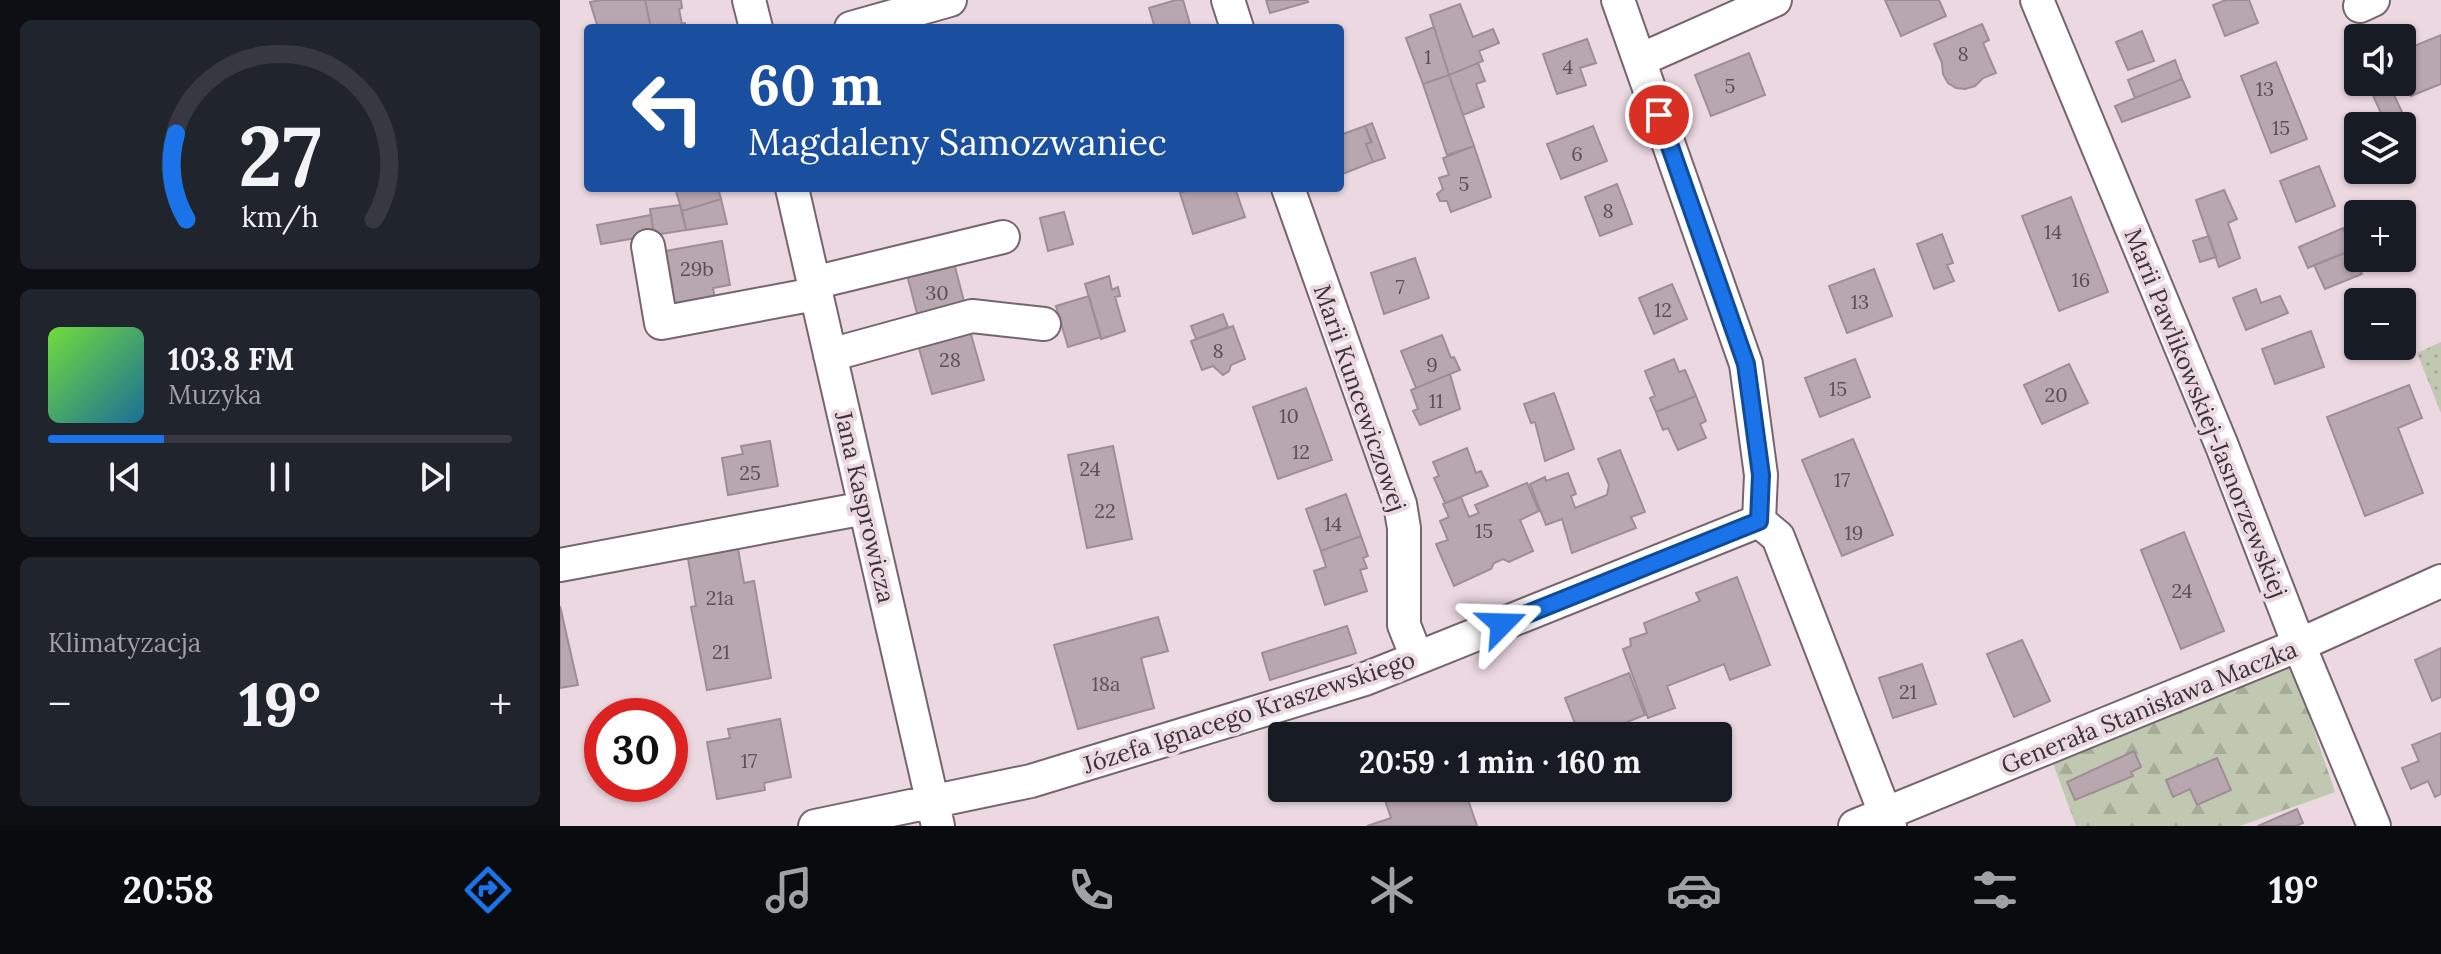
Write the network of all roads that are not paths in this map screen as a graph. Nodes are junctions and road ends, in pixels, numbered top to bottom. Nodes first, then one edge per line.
1 (749, 0) edge
2 (950, 0) edge
3 (1228, 0) edge
4 (1618, 0) edge
5 (1775, 0) edge
6 (2037, 0) edge
7 (755, 24) edge
8 (865, 24) edge
9 (1236, 24) edge
10 (1640, 60) junction
11 (793, 192) edge
12 (1289, 192) edge
13 (1003, 237) dead end
14 (648, 246) dead end
15 (814, 288) junction
16 (1044, 324) dead end
17 (830, 355) junction
18 (865, 508) junction
19 (1759, 521) junction
20 (560, 565) edge
21 (2441, 581) edge
22 (2299, 645) junction
23 (1417, 658) junction
24 (935, 813) edge
25 (1888, 820) edge
26 (815, 826) edge
27 (1855, 826) edge
28 (2374, 826) edge

1 - 7 street
2 - 8 street
3 - 9 street
4 - 10 street
5 - 10 street
6 - 22 street, Marii Pawlikowskiej-Jasnorzewskiej
10 - 19 street
11 - 15 street, Jana Kasprowicza
12 - 23 street, Marii Kuncewiczowej
13 - 15 street
14 - 15 street
15 - 17 street, Jana Kasprowicza
16 - 17 street
17 - 18 street, Jana Kasprowicza
18 - 20 street
18 - 24 street, Jana Kasprowicza
19 - 23 street, Józefa Ignacego Kraszewskiego
19 - 25 street
21 - 22 street, Generała Stanisława Maczka
22 - 25 street, Generała Stanisława Maczka
22 - 28 street, Marii Pawlikowskiej-Jasnorzewskiej
23 - 24 street, Józefa Ignacego Kraszewskiego
24 - 26 street, Józefa Ignacego Kraszewskiego
25 - 27 street, Generała Stanisława Maczka

